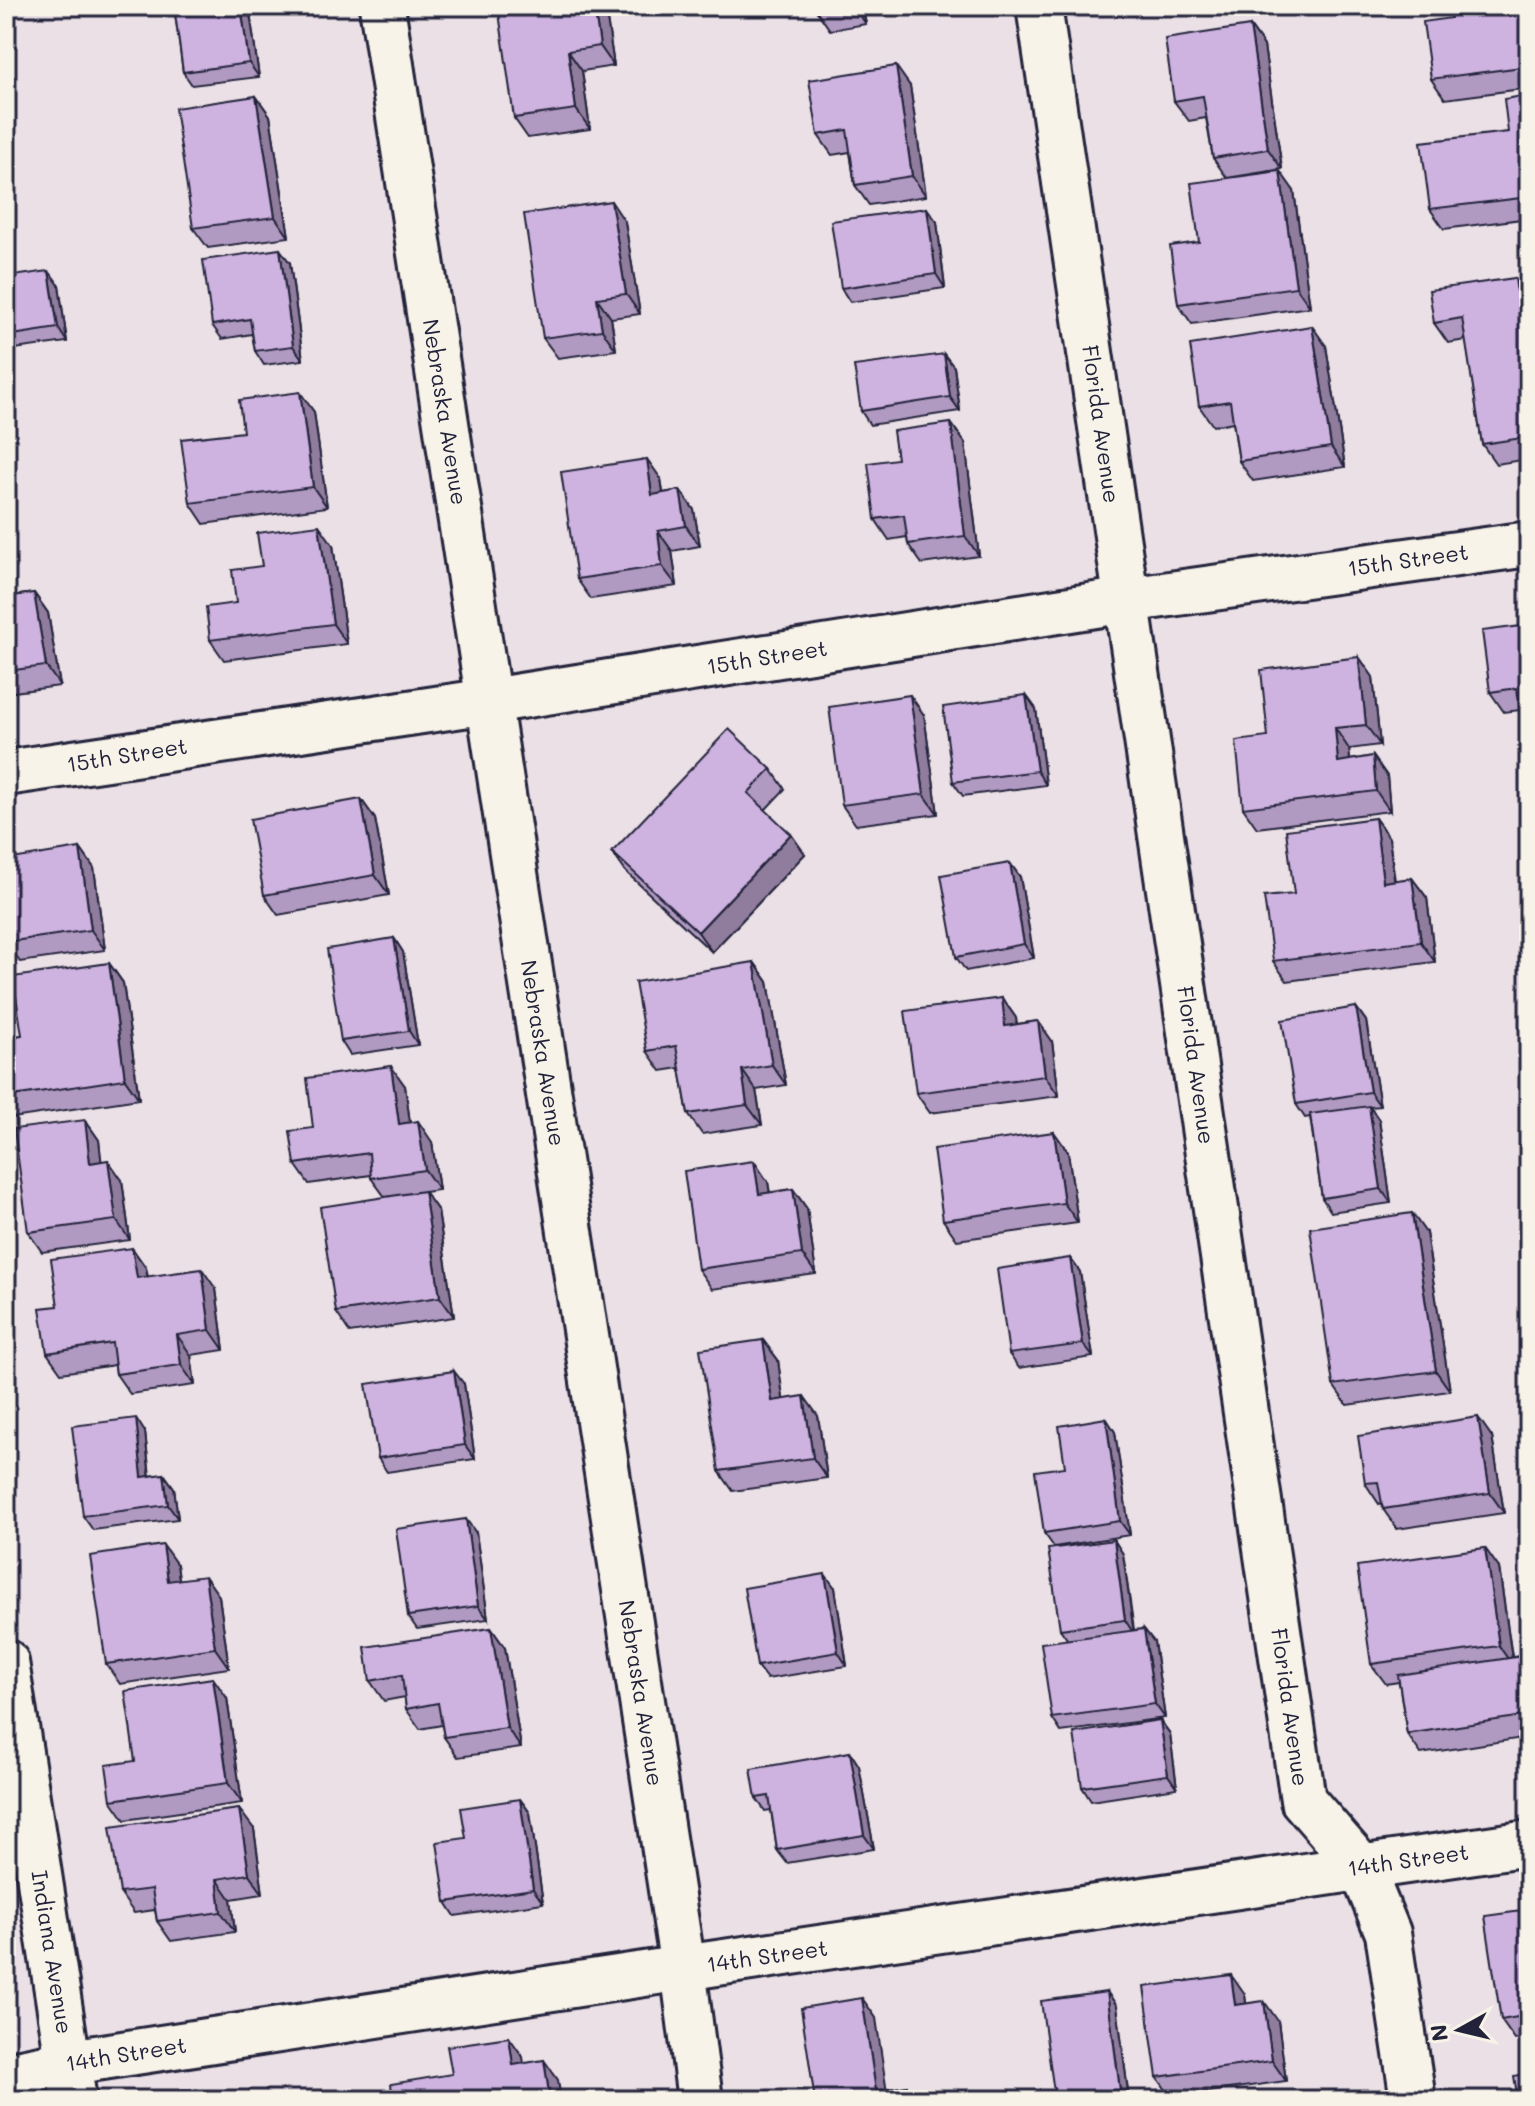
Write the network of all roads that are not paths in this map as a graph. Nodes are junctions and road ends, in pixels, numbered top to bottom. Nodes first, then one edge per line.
1 (382, 6) edge
2 (1039, 6) edge
3 (1529, 544) edge
4 (1127, 600) junction
5 (489, 701) junction
6 (6, 773) edge
7 (6, 1662) edge
8 (1529, 1843) edge
9 (1361, 1867) junction
10 (683, 1968) junction
11 (6, 2075) edge
12 (72, 2081) edge
13 (700, 2100) edge
14 (1413, 2100) edge

1 - 5 street, Nebraska Avenue
2 - 4 street, Florida Avenue
3 - 4 street, 15th Street
4 - 5 street, 15th Street
4 - 9 street, Florida Avenue
5 - 6 street, 15th Street
5 - 10 street, Nebraska Avenue
7 - 12 street, Indiana Avenue
8 - 9 street, 14th Street
9 - 10 street, 14th Street
9 - 14 street, Florida Avenue
10 - 12 street, 14th Street
10 - 13 street, Nebraska Avenue
11 - 12 street, 14th Street

